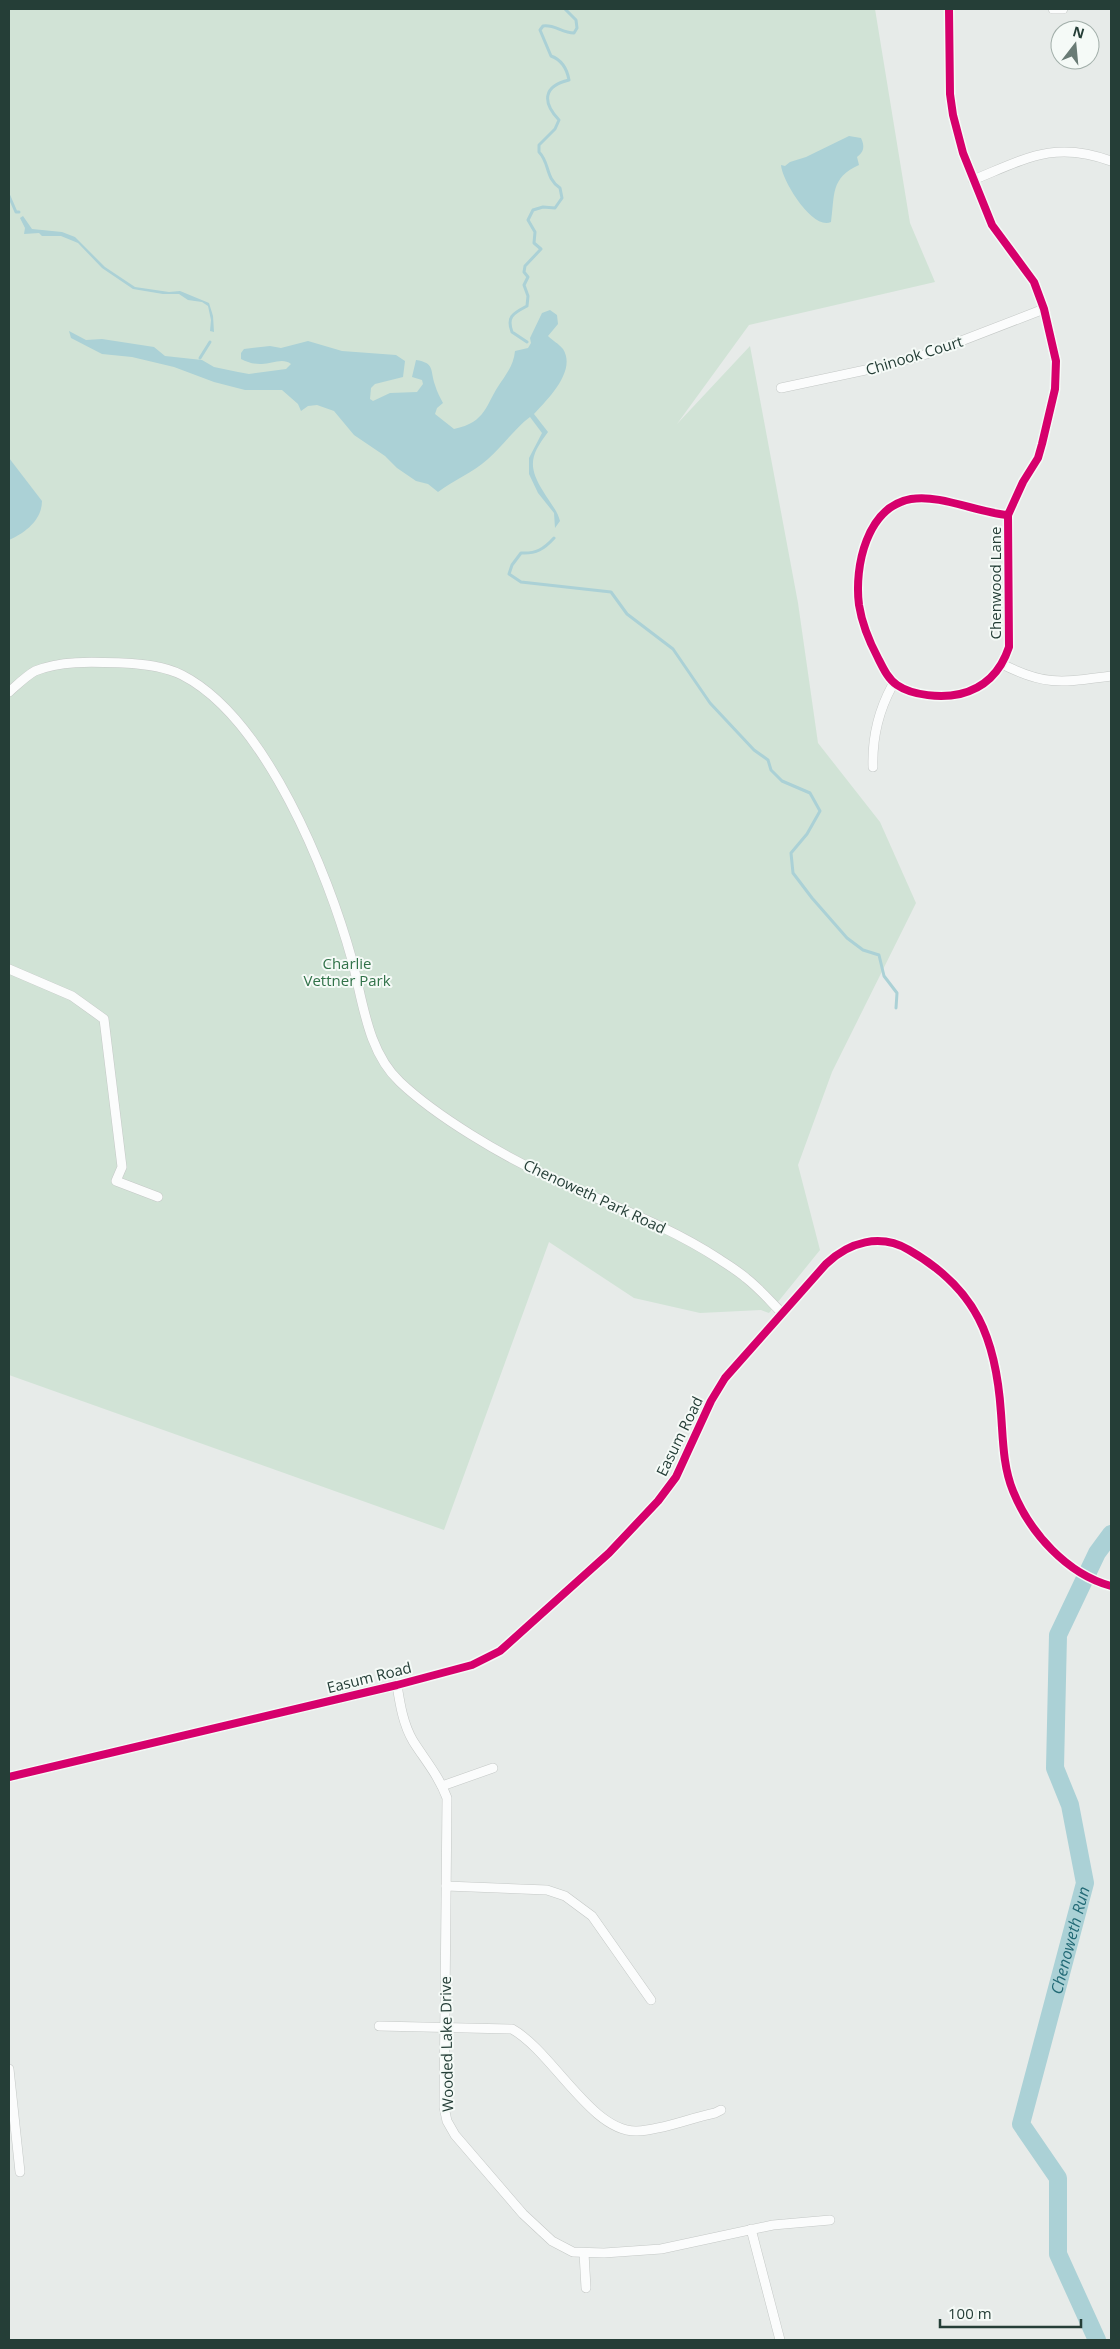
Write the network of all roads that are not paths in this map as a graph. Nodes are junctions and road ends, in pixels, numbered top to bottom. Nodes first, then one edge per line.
1 (949, 9) edge
2 (1053, 9) edge
3 (1063, 9) edge
4 (1111, 161) edge
5 (973, 180) junction
6 (1044, 309) junction
7 (781, 388) dead end
8 (1008, 515) junction
9 (1002, 664) junction
10 (1111, 676) edge
11 (896, 684) junction
12 (9, 692) edge
13 (873, 767) dead end
14 (9, 969) edge
15 (158, 1197) dead end
16 (782, 1313) junction
17 (1111, 1586) edge
18 (397, 1685) junction
19 (493, 1768) dead end
20 (9, 1777) edge
21 (442, 1786) junction
22 (446, 1886) junction
23 (652, 2000) dead end
24 (379, 2026) dead end
25 (444, 2027) junction
26 (9, 2069) edge
27 (722, 2110) dead end
28 (20, 2172) dead end
29 (830, 2220) dead end
30 (752, 2229) junction
31 (584, 2253) junction
32 (586, 2288) dead end
33 (780, 2340) edge

1 - 5 street, Chenwood Lane
2 - 3 street
4 - 5 street
5 - 6 street, Chenwood Lane
6 - 7 street, Chinook Court
6 - 8 street, Chenwood Lane
8 - 9 street, Chenwood Lane
8 - 11 street, Chenwood Lane
9 - 10 street
9 - 11 street, Chenwood Lane
11 - 13 street
12 - 16 street, Chenoweth Park Road
14 - 15 street
16 - 17 street, Easum Road
16 - 18 street, Easum Road
18 - 20 street, Easum Road
18 - 21 street, Wooded Lake Drive
19 - 21 street
21 - 22 street, Wooded Lake Drive
22 - 23 street
22 - 25 street, Wooded Lake Drive
24 - 25 street
25 - 27 street
25 - 31 street, Wooded Lake Drive
26 - 28 street
29 - 30 street, Wooded Lake Drive
30 - 31 street, Wooded Lake Drive
30 - 33 street
31 - 32 street

